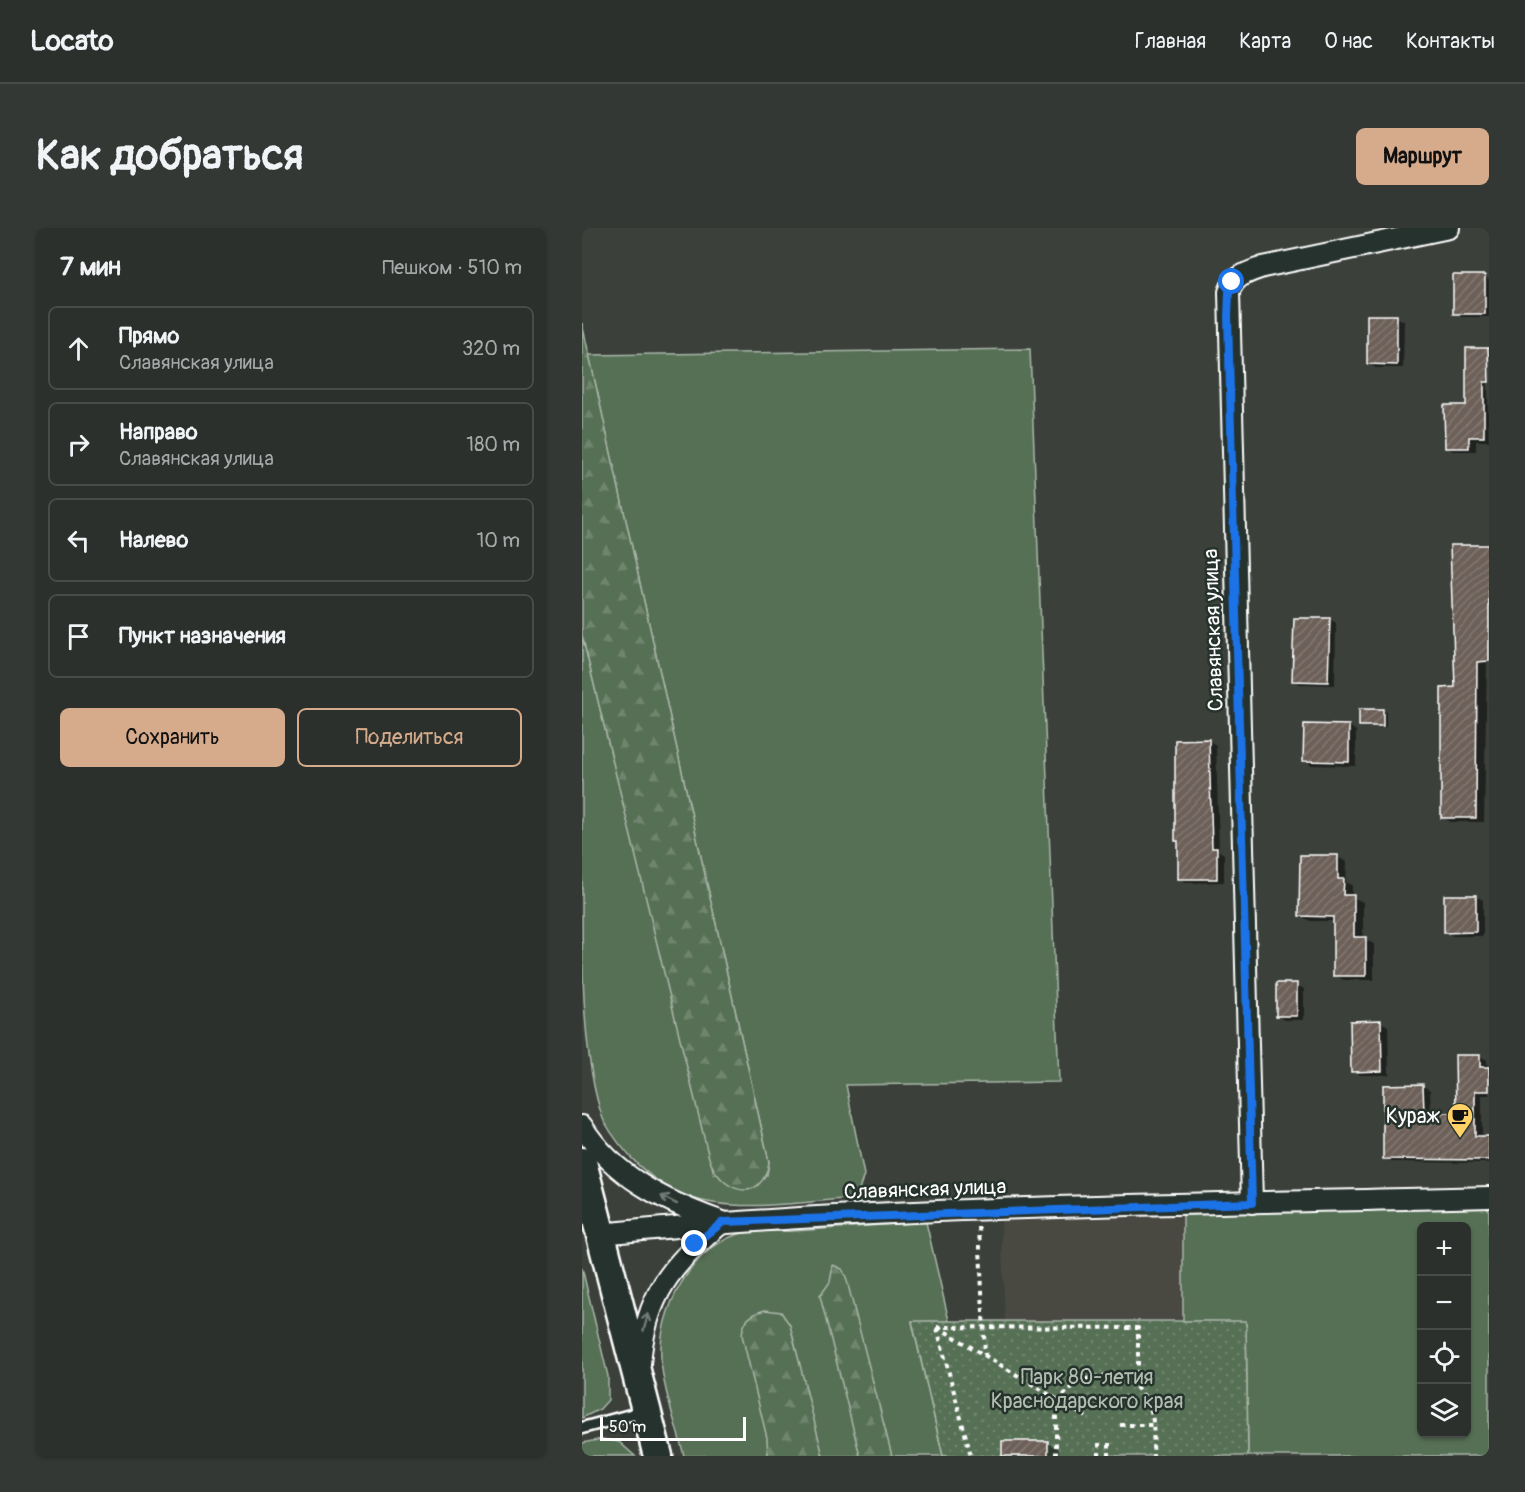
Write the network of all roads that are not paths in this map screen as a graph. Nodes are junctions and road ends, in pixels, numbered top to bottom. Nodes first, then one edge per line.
1 (1449, 228) edge
2 (582, 1126) edge
3 (583, 1174) edge
4 (1489, 1197) edge
5 (1252, 1203) junction
6 (723, 1222) junction
7 (600, 1234) junction
8 (639, 1380) junction
9 (647, 1411) junction
10 (582, 1428) edge
11 (658, 1456) edge

1 - 5 street, Славянская улица
6 -> 2 street
3 - 7 main road
4 - 5 street, Славянская улица
5 - 6 street, Славянская улица
6 - 7 street, Славянская улица
8 -> 6 street
7 - 8 main road
8 - 9 main road
9 - 10 lane
9 - 11 main road

